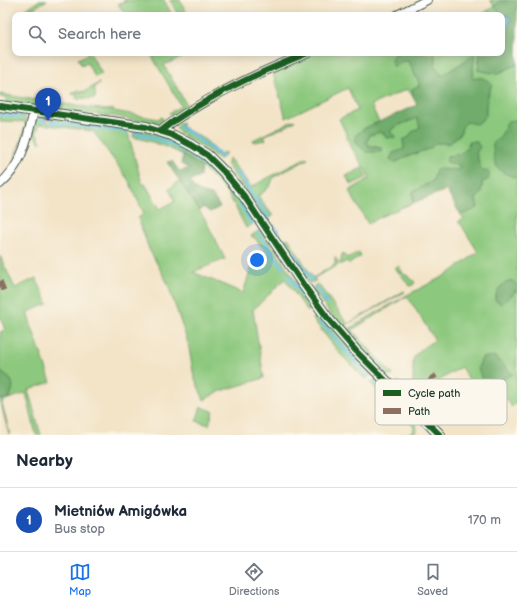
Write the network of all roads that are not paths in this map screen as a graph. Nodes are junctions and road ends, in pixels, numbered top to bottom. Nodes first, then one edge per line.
1 (427, 0) edge
2 (403, 12) edge
3 (301, 56) edge
4 (0, 106) edge
5 (34, 111) junction
6 (161, 131) junction
7 (0, 184) edge
8 (384, 379) edge
9 (430, 425) edge
10 (440, 435) edge

1 - 2 street
3 - 6 street
4 - 5 street
5 - 6 street
5 - 7 street
6 - 8 street
9 - 10 street

